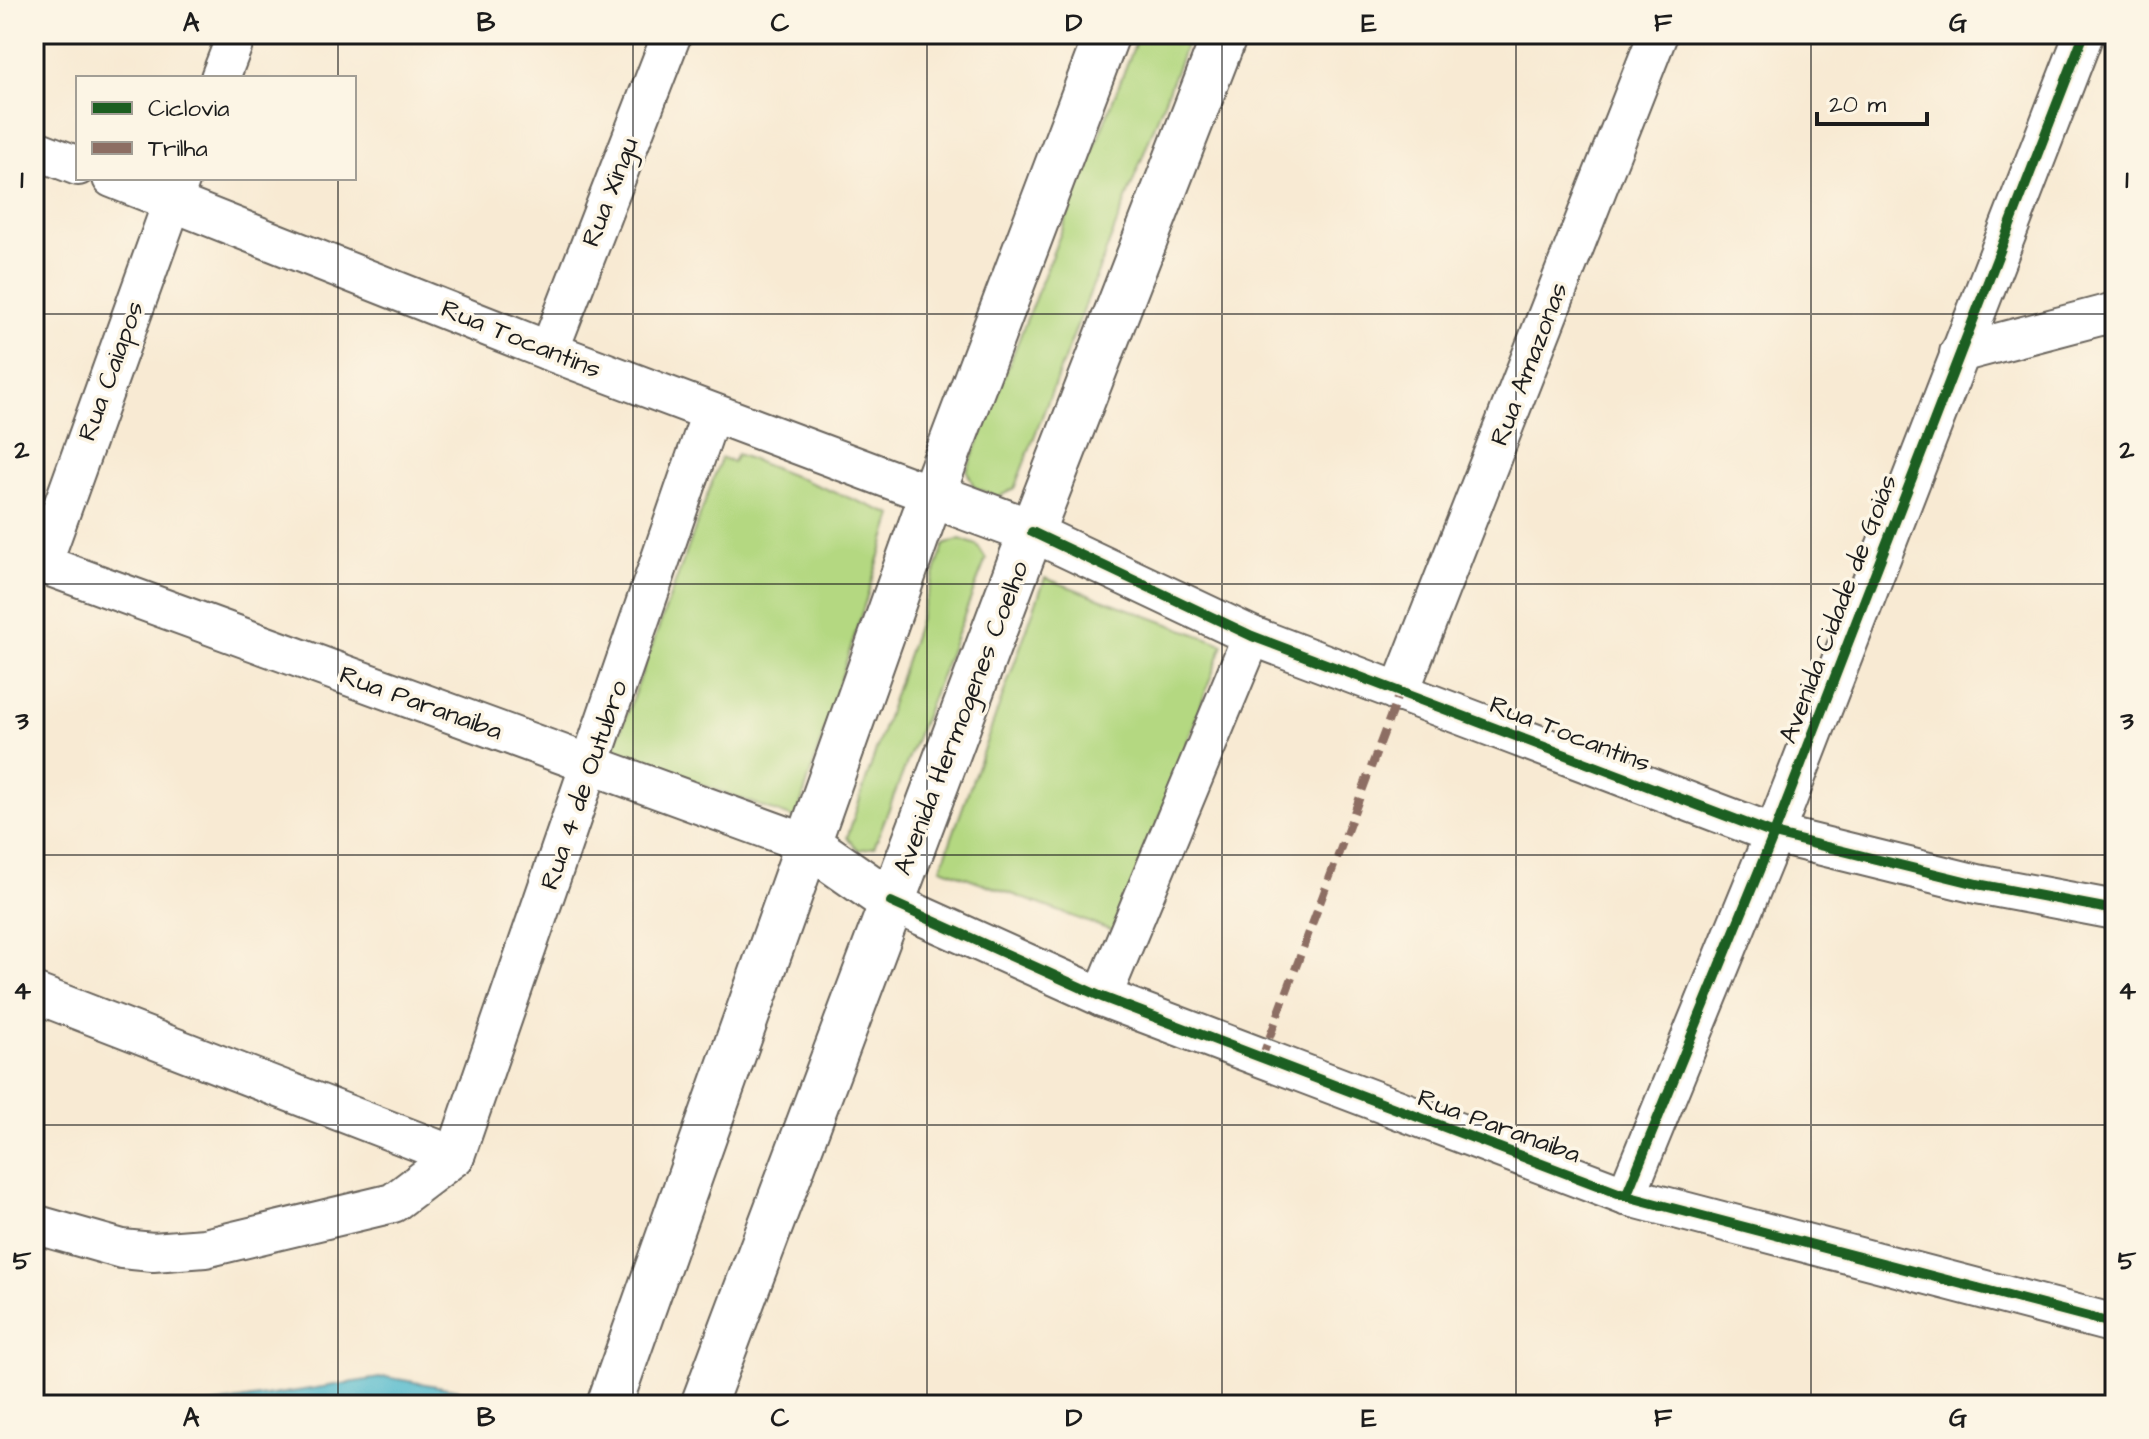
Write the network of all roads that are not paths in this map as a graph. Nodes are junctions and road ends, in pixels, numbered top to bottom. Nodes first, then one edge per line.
1 (237, 34) edge
2 (672, 34) edge
3 (1107, 34) edge
4 (1225, 34) edge
5 (1658, 34) edge
6 (2084, 34) edge
7 (221, 76) edge
8 (34, 149) edge
9 (76, 165) edge
10 (124, 180) edge
11 (177, 189) edge
12 (2115, 312) edge
13 (549, 351) junction
14 (1959, 353) junction
15 (711, 413) junction
16 (932, 495) junction
17 (1032, 532) junction
18 (38, 562) edge
19 (1252, 636) junction
20 (1399, 693) junction
21 (592, 766) junction
22 (1774, 834) junction
23 (808, 844) junction
24 (891, 902) junction
25 (2115, 910) edge
26 (34, 993) edge
27 (1102, 997) junction
28 (455, 1156) junction
29 (1626, 1196) junction
30 (34, 1224) edge
31 (2115, 1324) edge
32 (609, 1405) edge
33 (703, 1405) edge

1 - 7 street
2 - 13 street, Rua Xingu
3 - 16 main road
4 - 17 main road, Avenida Hermogenes Coelho
5 - 20 street, Rua Amazonas
6 - 14 street, Avenida Cidade de Goiás
8 - 9 street
10 - 11 street, Rua Tocantins
11 - 13 street, Rua Tocantins
11 - 18 street, Rua Caiapos
12 - 14 street
13 - 15 street, Rua Tocantins
14 - 22 street, Avenida Cidade de Goiás
15 - 16 street, Rua Tocantins
15 - 21 street, Rua 4 de Outubro
16 - 17 main road
16 - 23 main road
17 - 19 street, Rua Tocantins
17 - 24 main road, Avenida Hermogenes Coelho
18 - 21 street, Rua Paranaiba
19 - 20 street, Rua Tocantins
19 - 27 street
20 - 22 street, Rua Tocantins
21 - 23 street, Rua Paranaiba
21 - 28 street, Rua 4 de Outubro
22 - 25 street, Rua Tocantins
22 - 29 street, Avenida Cidade de Goiás
23 - 24 main road
23 - 32 main road
24 - 27 street, Rua Paranaiba
24 - 33 main road, Avenida Hermogenes Coelho
26 - 28 street
27 - 29 street, Rua Paranaiba
28 - 30 street
29 - 31 street, Rua Paranaiba

